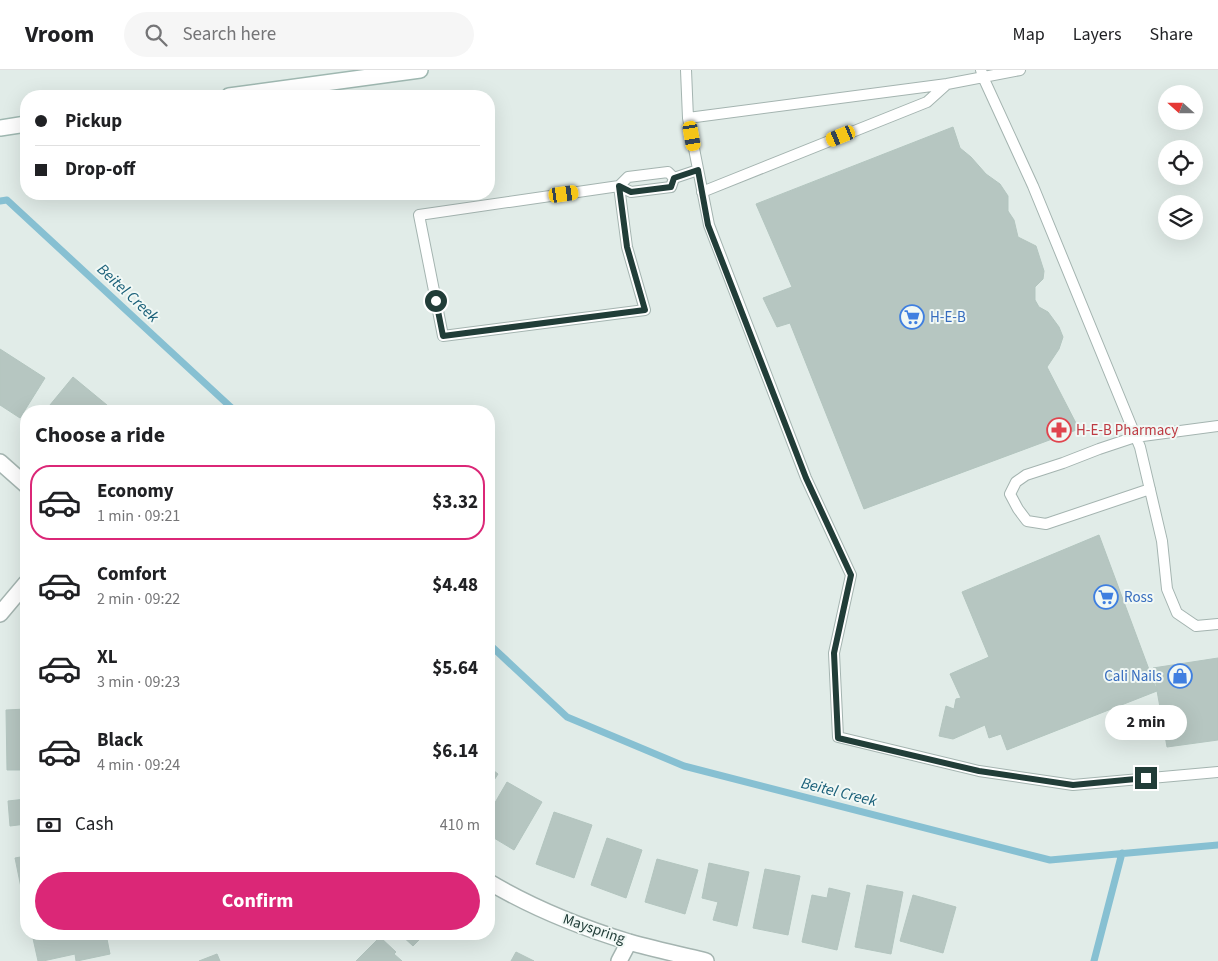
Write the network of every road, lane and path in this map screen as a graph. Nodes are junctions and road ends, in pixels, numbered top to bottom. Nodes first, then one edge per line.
1 (420, 70) edge
2 (686, 70) edge
3 (1020, 70) edge
4 (982, 73) edge
5 (947, 84) junction
6 (273, 90) edge
7 (688, 118) junction
8 (20, 125) edge
9 (0, 128) edge
10 (698, 170) junction
11 (674, 178) junction
12 (619, 186) junction
13 (702, 192) junction
14 (1218, 426) edge
15 (1135, 437) junction
16 (0, 462) edge
17 (20, 480) edge
18 (1150, 489) junction
19 (20, 590) edge
20 (0, 614) edge
21 (1218, 624) edge
22 (1218, 772) edge
23 (495, 886) edge
24 (629, 942) junction
25 (620, 961) edge
26 (706, 961) edge

1 - 6 street
2 - 7 lane
3 - 4 lane
4 - 5 lane
4 - 15 lane
5 - 7 lane
5 - 13 lane
7 - 10 lane
8 - 9 street
10 - 11 lane
10 - 13 lane
11 - 12 lane
11 - 12 lane
12 - 12 lane
13 - 22 lane
14 - 15 lane
15 - 18 lane
15 - 18 lane
16 - 17 street
18 - 21 lane
19 - 20 street
23 - 24 street, Mayspring
24 - 25 street
24 - 26 street, Mayspring

